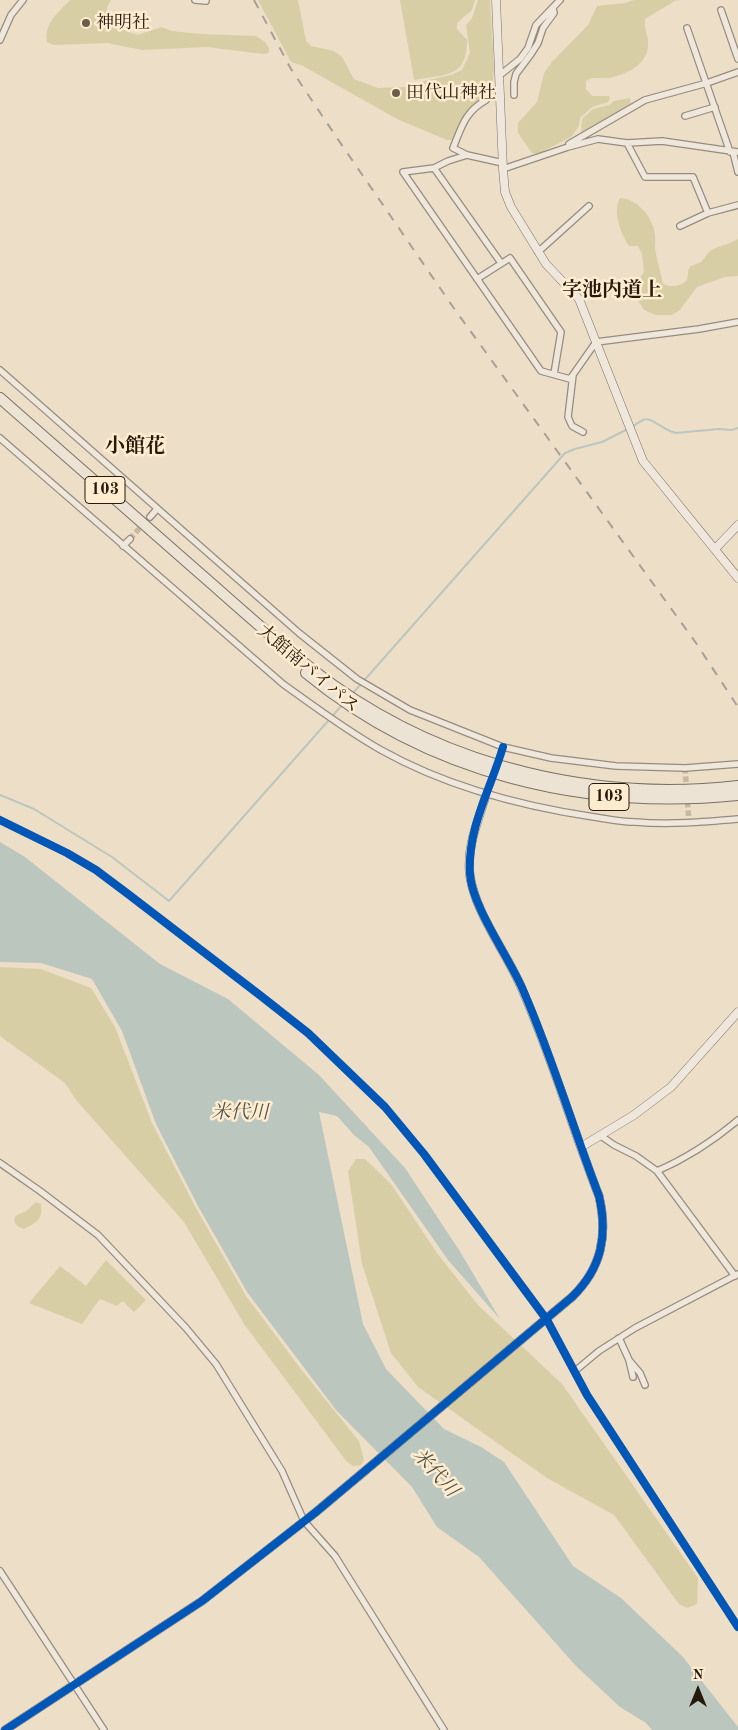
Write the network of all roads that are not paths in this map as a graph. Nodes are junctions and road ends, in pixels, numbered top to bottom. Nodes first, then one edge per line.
1 (23, 0) edge
2 (195, 0) edge
3 (496, 0) edge
4 (560, 0) edge
5 (206, 1) edge
6 (553, 8) junction
7 (721, 10) dead end
8 (687, 28) dead end
9 (0, 40) edge
10 (738, 59) edge
11 (738, 72) edge
12 (500, 75) junction
13 (707, 83) junction
14 (514, 95) dead end
15 (486, 100) dead end
16 (715, 107) junction
17 (685, 116) dead end
18 (627, 144) junction
19 (558, 150) junction
20 (733, 152) edge
21 (467, 155) junction
22 (503, 166) junction
23 (434, 168) junction
24 (738, 172) edge
25 (738, 205) edge
26 (589, 206) dead end
27 (708, 213) junction
28 (680, 226) dead end
29 (538, 252) junction
30 (501, 263) junction
31 (477, 279) junction
32 (738, 322) edge
33 (596, 342) junction
34 (0, 370) edge
35 (554, 374) junction
36 (573, 375) junction
37 (0, 398) edge
38 (583, 432) dead end
39 (0, 438) edge
40 (157, 508) junction
41 (150, 517) tunnel mouth
42 (738, 525) edge
43 (130, 538) tunnel mouth
44 (123, 546) junction
45 (715, 549) junction
46 (738, 578) edge
47 (358, 707) junction
48 (738, 764) edge
49 (738, 786) edge
50 (486, 795) junction
51 (738, 795) edge
52 (738, 819) edge
53 (0, 820) edge
54 (738, 1012) edge
55 (738, 1120) edge
56 (600, 1136) junction
57 (581, 1148) junction
58 (0, 1163) edge
59 (657, 1171) junction
60 (737, 1275) edge
61 (547, 1320) junction
62 (619, 1338) junction
63 (629, 1360) junction
64 (574, 1371) junction
65 (633, 1377) dead end
66 (646, 1385) dead end
67 (304, 1520) junction
68 (0, 1571) edge
69 (738, 1627) edge
70 (74, 1684) junction
71 (5, 1730) edge
72 (104, 1730) edge
73 (444, 1730) edge

1 - 9 street
2 - 5 street
3 - 12 street
4 - 6 street
6 - 12 street
6 - 14 street
7 - 10 street
8 - 13 street
11 - 13 street
12 - 22 street
13 - 16 street
13 - 19 street
15 - 21 street
16 - 17 street
16 - 20 street
18 - 19 street
18 - 20 street
18 - 27 street
19 - 22 street
20 - 24 street
21 - 22 street
21 - 23 street
22 - 29 street
23 - 30 street
23 - 31 street
25 - 27 street
26 - 29 street
27 - 28 street
29 - 33 street
30 - 31 street
30 - 35 street
31 - 35 street
32 - 33 street
33 - 36 street
33 - 45 street
34 - 40 street
35 - 36 street
36 - 38 street
37 - 47 highway, 大館南バイパス / 103
39 - 44 street
40 - 41 street
40 - 48 street
42 - 45 street
43 - 44 street
44 - 50 street
45 - 46 street
47 - 49 highway, 大館南バイパス / 103
47 - 51 highway, 大館南バイパス / 103
50 - 52 street
50 - 57 street
53 - 61 street
54 - 56 street
55 - 59 street
56 - 57 street
56 - 59 street
57 - 61 street
58 - 67 street
59 - 60 street
60 - 62 street
61 - 64 street
61 - 67 street
62 - 63 street
62 - 64 street
63 - 65 street
63 - 66 street
64 - 69 street
67 - 70 street
67 - 73 street
68 - 70 street
70 - 71 street
70 - 72 street

